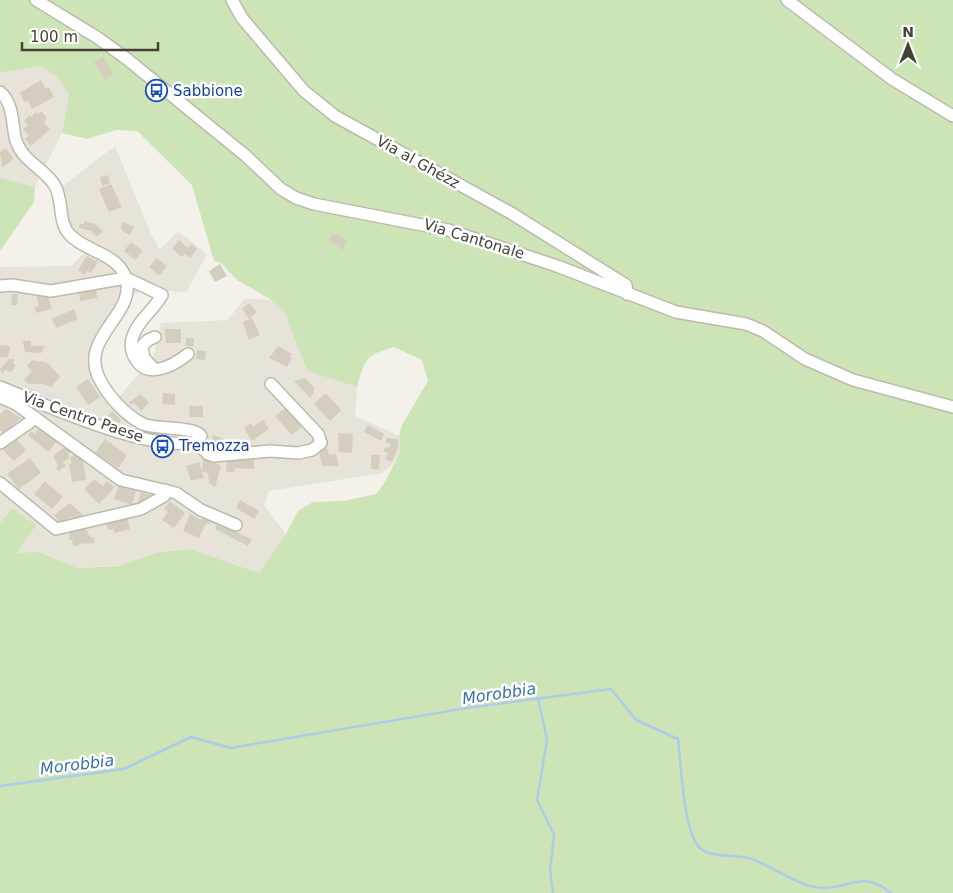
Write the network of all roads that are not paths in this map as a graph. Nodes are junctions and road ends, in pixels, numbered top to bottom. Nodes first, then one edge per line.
1 (36, 0) edge
2 (232, 0) edge
3 (787, 0) edge
4 (0, 92) edge
5 (953, 116) edge
6 (126, 278) junction
7 (0, 286) edge
8 (627, 294) junction
9 (155, 337) dead end
10 (188, 354) dead end
11 (157, 370) junction
12 (271, 384) dead end
13 (0, 387) edge
14 (0, 397) edge
15 (953, 407) edge
16 (36, 418) junction
17 (196, 442) junction
18 (0, 443) edge
19 (0, 483) edge
20 (165, 490) junction
21 (236, 525) dead end

1 - 8 street, Via Cantonale
2 - 8 street, Via al Ghézz
3 - 5 street
4 - 6 street
6 - 7 street
6 - 11 street
6 - 17 street
8 - 15 street, Via Cantonale
9 - 11 street
10 - 11 street
12 - 17 street
13 - 17 street, Via Centro Paese
14 - 16 street
16 - 18 street
16 - 20 street
19 - 20 street
20 - 21 street

